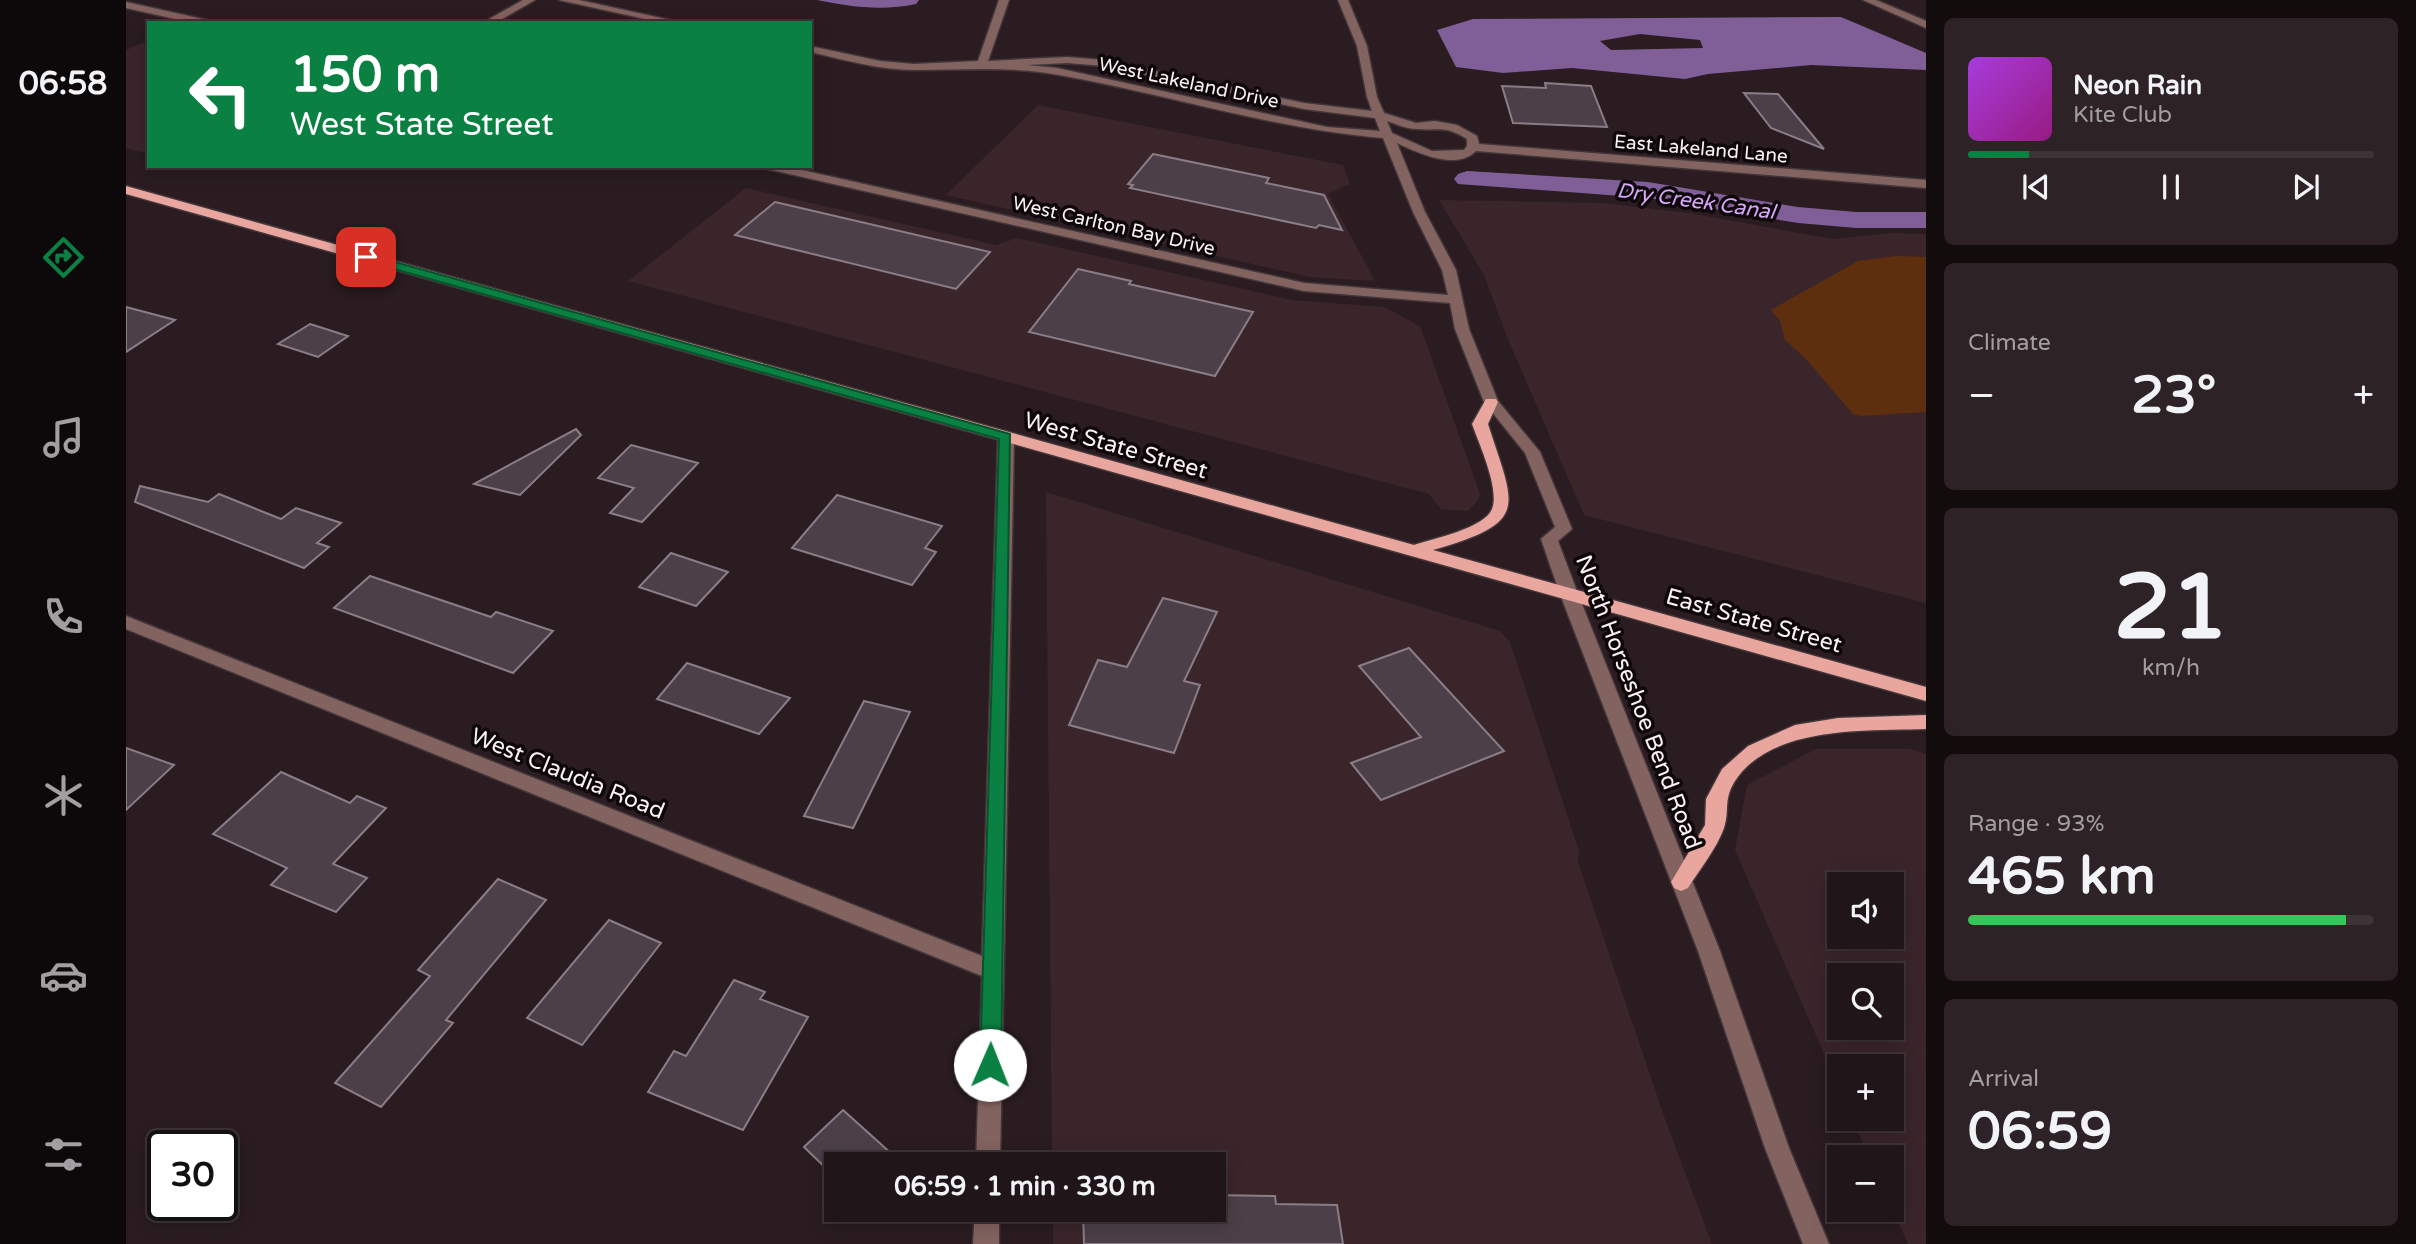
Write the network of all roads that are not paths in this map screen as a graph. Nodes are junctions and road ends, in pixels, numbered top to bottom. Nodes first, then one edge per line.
1 (530, 0) edge
2 (564, 0) edge
3 (1004, 0) edge
4 (1343, 0) edge
5 (1868, 0) edge
6 (126, 5) edge
7 (198, 21) edge
8 (491, 21) edge
9 (669, 21) edge
10 (1926, 25) edge
11 (812, 49) edge
12 (982, 64) junction
13 (1379, 115) junction
14 (1388, 135) junction
15 (1473, 147) junction
16 (776, 168) edge
17 (1926, 184) edge
18 (126, 190) edge
19 (1456, 300) junction
20 (1491, 402) junction
21 (1006, 437) junction
22 (1412, 551) junction
23 (1569, 594) junction
24 (126, 622) edge
25 (1926, 694) edge
26 (1926, 722) edge
27 (1681, 882) junction
28 (992, 970) junction
29 (988, 1152) edge
30 (987, 1222) edge
31 (986, 1244) edge
32 (1816, 1244) edge

1 - 8 street
2 - 9 street
3 - 12 street
4 - 13 street, North Horseshoe Bend Road
5 - 10 street
6 - 7 street
11 - 12 street, West Lakeland Drive
12 - 13 street, West Lakeland Drive
12 - 14 street, West Lakeland Drive
13 - 14 street, North Horseshoe Bend Road
13 - 15 street
14 - 15 street, East Lakeland Lane
14 - 19 street, North Horseshoe Bend Road
15 - 17 street, East Lakeland Lane
16 - 19 street, West Carlton Bay Drive
18 - 21 main road, West State Street
19 - 20 street, North Horseshoe Bend Road
20 - 22 main road
20 - 23 street, North Horseshoe Bend Road
21 - 22 main road, West State Street
21 - 28 street
22 - 23 main road, West State Street
23 - 25 main road, East State Street
23 - 27 street, North Horseshoe Bend Road
24 - 28 street, West Claudia Road
26 - 27 main road
27 - 32 street, North Horseshoe Bend Road
28 - 29 street
30 - 31 street

